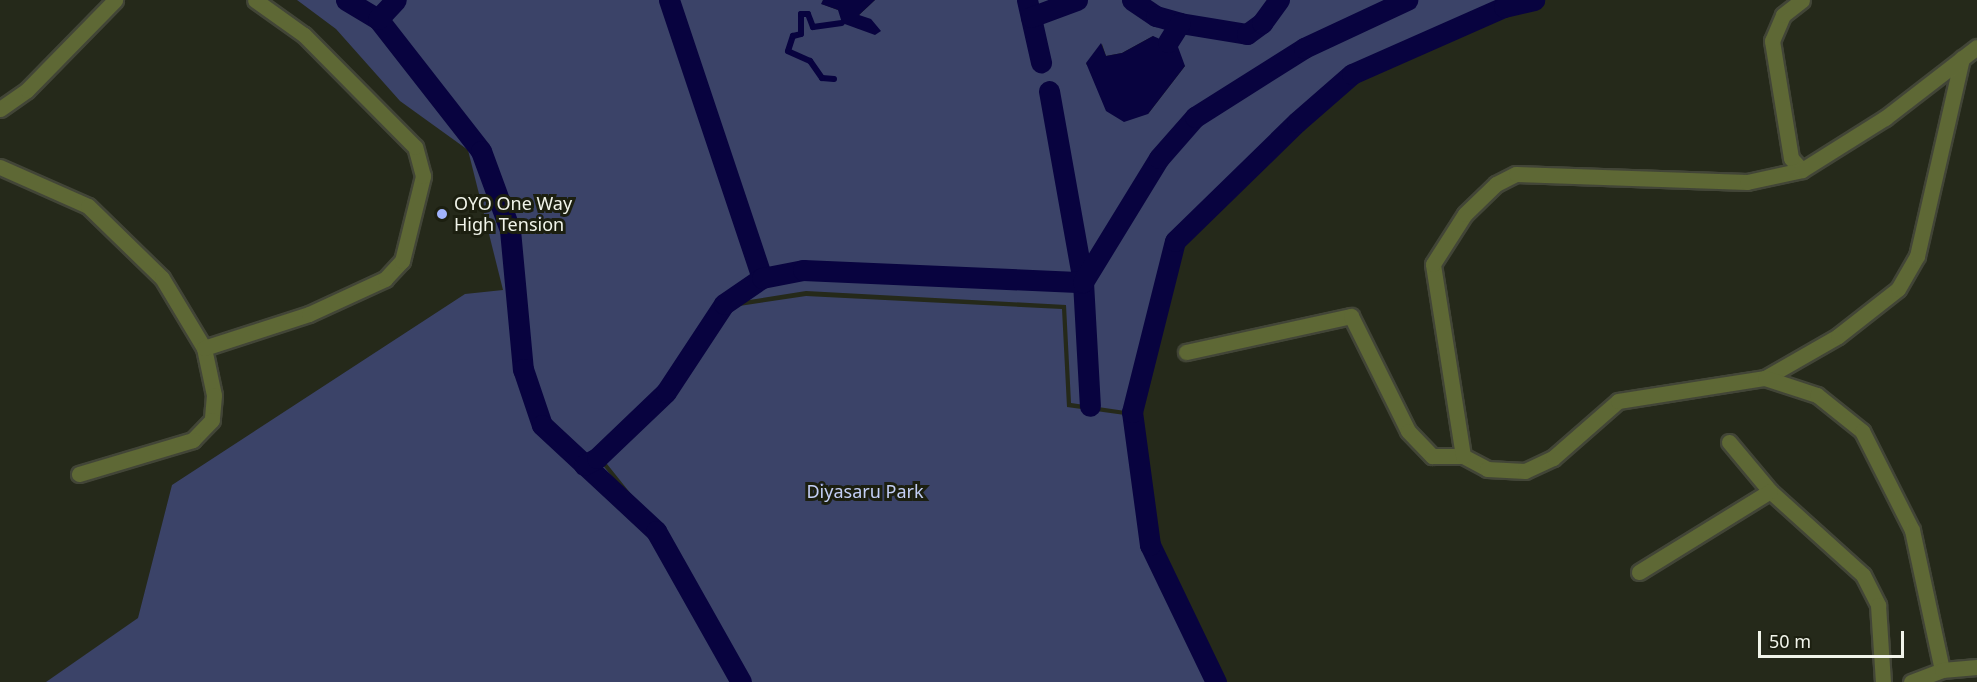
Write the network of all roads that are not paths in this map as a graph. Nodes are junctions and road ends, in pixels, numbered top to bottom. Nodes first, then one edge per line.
1 (115, 0) edge
2 (255, 0) edge
3 (1802, 0) edge
4 (1977, 47) edge
5 (1962, 58) junction
6 (0, 109) edge
7 (0, 167) edge
8 (1802, 170) junction
9 (204, 348) junction
10 (1186, 352) dead end
11 (1765, 378) junction
12 (1729, 442) dead end
13 (1463, 456) junction
14 (79, 474) dead end
15 (1770, 491) junction
16 (1639, 572) dead end
17 (1977, 667) edge
18 (1942, 670) junction
19 (1884, 682) edge
20 (1911, 682) edge

1 - 6 street
2 - 9 street
3 - 8 street
4 - 5 street
5 - 8 street
5 - 11 street
7 - 9 street
8 - 13 street
9 - 14 street
10 - 13 street
11 - 13 street
11 - 18 street
12 - 15 street
15 - 16 street
15 - 19 street
17 - 18 street
18 - 20 street

